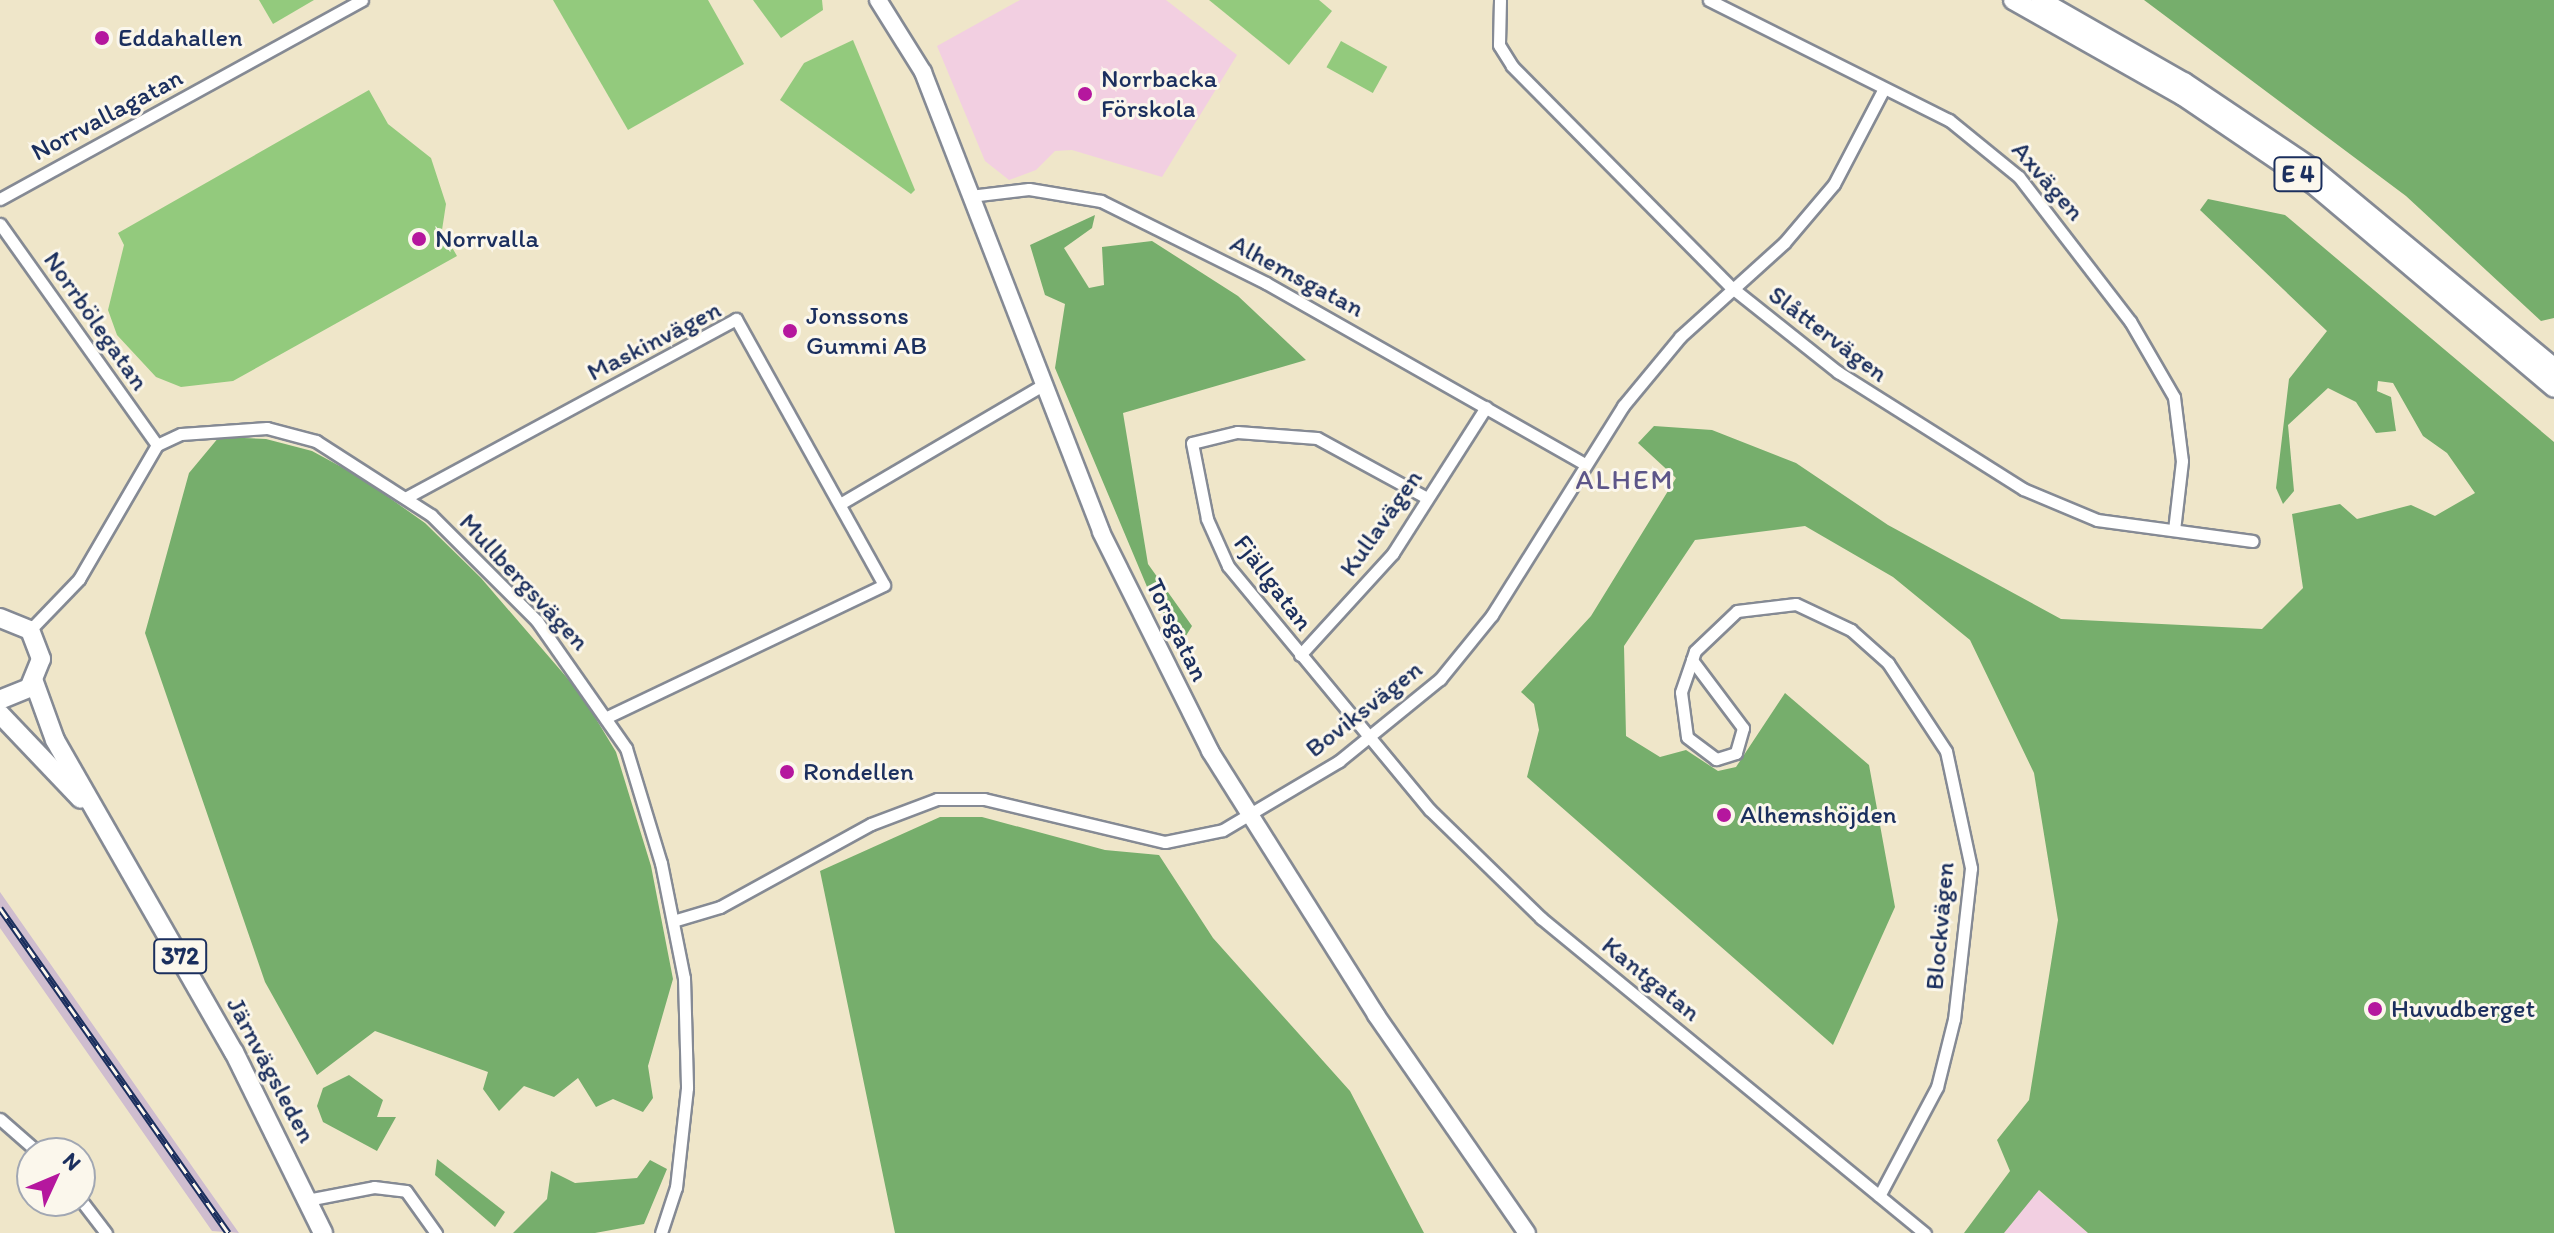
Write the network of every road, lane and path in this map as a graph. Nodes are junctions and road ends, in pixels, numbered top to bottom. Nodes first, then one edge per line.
1 (362, 0) edge
2 (878, 0) edge
3 (1500, 0) edge
4 (1709, 0) edge
5 (2013, 0) edge
6 (2040, 0) edge
7 (1882, 92) junction
8 (970, 196) junction
9 (0, 199) edge
10 (0, 224) edge
11 (1731, 287) junction
12 (2554, 368) edge
13 (1043, 385) junction
14 (2554, 388) edge
15 (1486, 407) junction
16 (157, 445) junction
17 (1584, 464) junction
18 (407, 497) junction
19 (1427, 498) junction
20 (840, 504) junction
21 (2174, 530) junction
22 (2253, 541) dead end
23 (3, 617) edge
24 (30, 630) junction
25 (1300, 655) junction
26 (1692, 660) junction
27 (34, 682) junction
28 (0, 700) edge
29 (0, 714) edge
30 (607, 717) junction
31 (1368, 739) junction
32 (93, 812) junction
33 (1250, 814) junction
34 (673, 921) junction
35 (0, 1119) edge
36 (21, 1137) edge
37 (1879, 1196) junction
38 (307, 1200) junction
39 (94, 1217) edge
40 (106, 1233) edge
41 (323, 1233) edge
42 (436, 1233) edge
43 (661, 1233) edge
44 (1527, 1233) edge
45 (1925, 1233) edge

1 - 9 street, Norrvallagatan
2 - 8 main road, Torsgatan
3 - 11 street, Slåttervägen
4 - 7 street, Axvägen
5 - 14 main road, E 4
6 - 12 main road, E 4
7 - 11 street, Boviksvägen
7 - 21 street, Axvägen
8 - 13 main road, Torsgatan
8 - 15 street, Alhemsgatan
10 - 16 street, Norrbölegatan
11 - 17 street, Boviksvägen
11 - 21 street, Slåttervägen
13 - 20 street
13 - 33 main road, Torsgatan
15 - 17 street, Alhemsgatan
15 - 19 street, Kullavägen
16 - 18 street, Mullbergsvägen
16 - 24 street
17 - 31 street, Boviksvägen
18 - 20 street, Maskinvägen
18 - 30 street, Mullbergsvägen
19 - 25 street, Kullavägen
19 - 25 street, Fjällgatan
20 - 30 street, Maskinvägen
21 - 22 street, Slåttervägen
23 - 24 main road
24 - 27 main road, 372
25 - 31 street, Fjällgatan
26 - 26 street, Blockvägen
26 - 37 street, Blockvägen
27 - 28 main road
27 - 32 main road, Järnvägsleden / 372
29 - 32 main road, Järnvägsleden / 372
30 - 34 street, Mullbergsvägen
31 - 33 street, Boviksvägen
31 - 37 street, Kantgatan
32 - 38 main road, Järnvägsleden / 372
33 - 34 street, Boviksvägen
33 - 44 main road, Torsgatan
34 - 43 street, Mullbergsvägen
35 - 36 street
37 - 45 street, Kantgatan
38 - 41 main road, Järnvägsleden / 372
38 - 42 street
39 - 40 street

